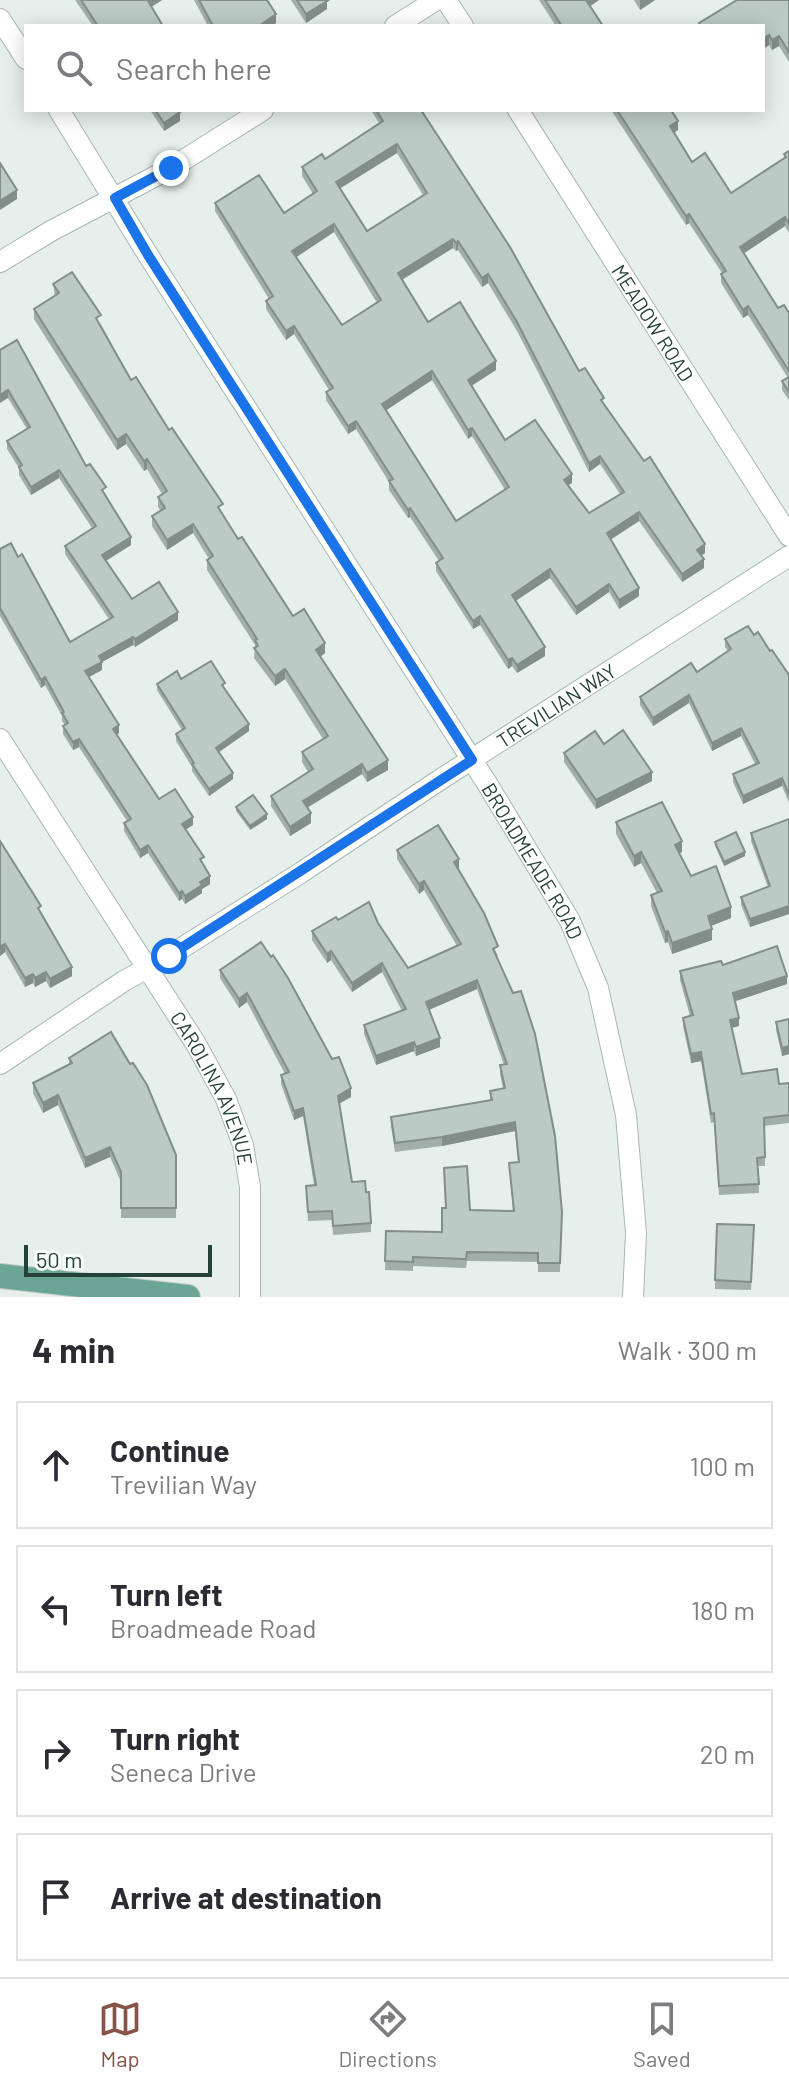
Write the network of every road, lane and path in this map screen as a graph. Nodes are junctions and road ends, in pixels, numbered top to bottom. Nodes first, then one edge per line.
1 (436, 0) edge
2 (446, 0) edge
3 (0, 19) edge
4 (398, 24) edge
5 (462, 24) edge
6 (24, 56) edge
7 (60, 112) edge
8 (260, 112) edge
9 (519, 112) edge
10 (115, 198) junction
11 (0, 262) edge
12 (789, 536) edge
13 (789, 556) edge
14 (0, 739) edge
15 (472, 760) junction
16 (147, 968) junction
17 (0, 1064) edge
18 (0, 1276) edge
19 (66, 1290) edge
20 (188, 1297) edge
21 (250, 1297) edge
22 (633, 1297) edge

1 - 4 street
2 - 5 street
3 - 6 street
7 - 10 street, BROADMEADE ROAD
8 - 10 street
9 - 12 street, MEADOW ROAD
10 - 11 street
10 - 15 street, BROADMEADE ROAD
13 - 15 street, TREVILIAN WAY
14 - 16 street, CAROLINA AVENUE
15 - 16 street, TREVILIAN WAY
15 - 22 street, BROADMEADE ROAD
16 - 17 street, TREVILIAN WAY
16 - 21 street, CAROLINA AVENUE
18 - 19 main road
19 - 20 main road

